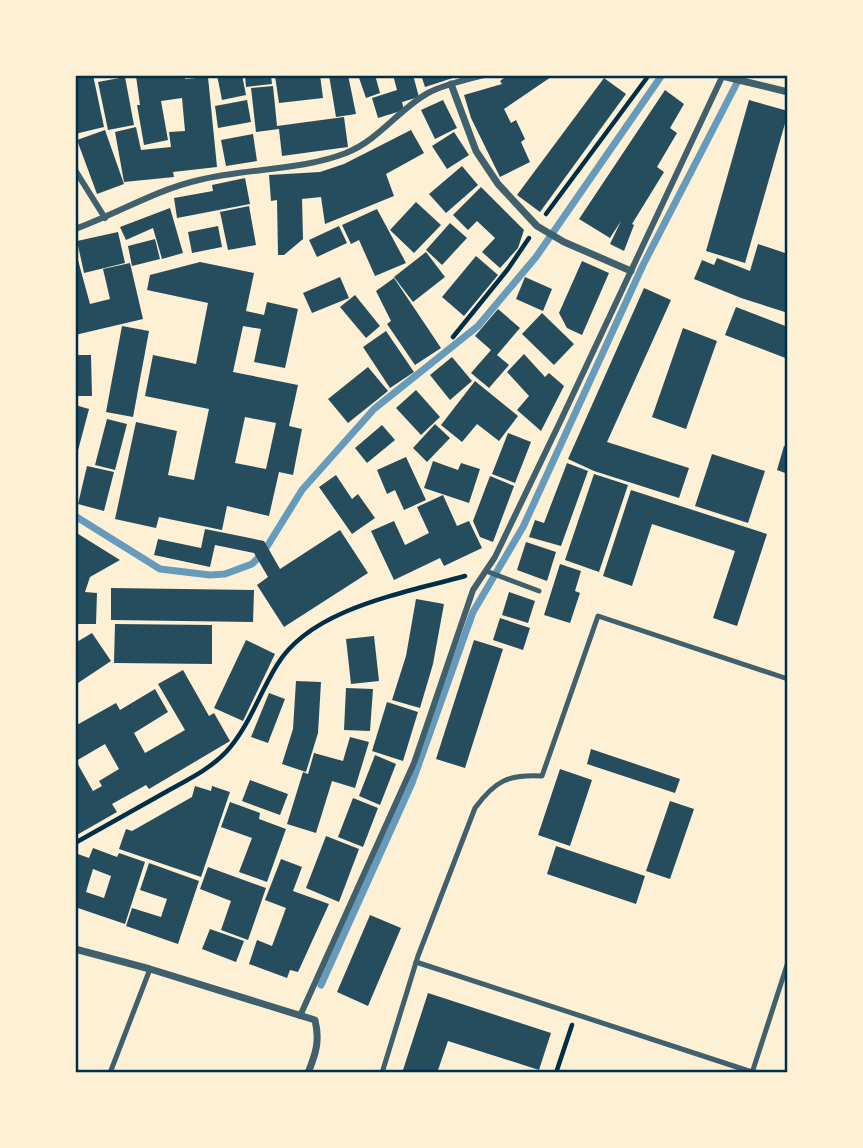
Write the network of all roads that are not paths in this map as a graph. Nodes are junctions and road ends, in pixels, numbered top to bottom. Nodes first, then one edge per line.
1 (484, 75) edge
2 (722, 76) edge
3 (451, 84) junction
4 (788, 92) edge
5 (75, 170) edge
6 (105, 218) junction
7 (75, 229) edge
8 (631, 271) junction
9 (486, 570) junction
10 (539, 591) dead end
11 (788, 679) edge
12 (75, 950) edge
13 (416, 962) junction
14 (788, 962) edge
15 (150, 969) junction
16 (300, 1016) junction
17 (110, 1073) edge
18 (307, 1073) edge
19 (382, 1073) edge
20 (752, 1073) edge

1 - 3 street
2 - 4 street
2 - 8 street
3 - 6 street
3 - 8 street
5 - 6 street
6 - 7 street
8 - 9 street
9 - 10 lane
9 - 16 street
11 - 13 lane
12 - 15 street
13 - 19 lane
13 - 20 lane
14 - 20 lane
15 - 16 street
15 - 17 lane
16 - 18 street

